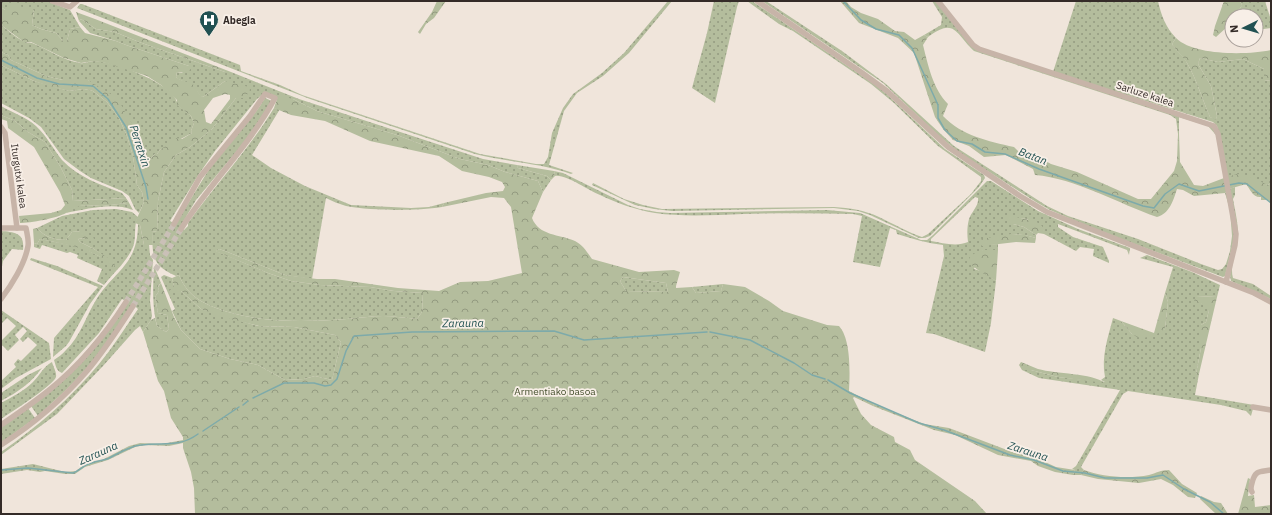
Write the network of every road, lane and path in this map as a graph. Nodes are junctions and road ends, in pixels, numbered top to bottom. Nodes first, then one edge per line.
1 (52, 1) edge
2 (77, 1) edge
3 (757, 1) edge
4 (938, 1) edge
5 (1, 127) edge
6 (174, 224) tunnel mouth
7 (1, 228) edge
8 (17, 228) junction
9 (181, 229) tunnel mouth
10 (1226, 282) junction
11 (1, 299) edge
12 (126, 302) tunnel mouth
13 (1271, 302) edge
14 (133, 306) tunnel mouth
15 (1253, 407) dead end
16 (1271, 410) edge
17 (1, 425) edge
18 (1, 446) edge
19 (1271, 470) edge
20 (1252, 492) dead end

1 - 2 street
3 - 10 street
4 - 10 street, Sarluze kalea
5 - 8 street, Iturgutxi kalea
6 - 9 street
7 - 8 street
8 - 11 street
10 - 13 street
12 - 17 street
14 - 18 street
15 - 16 street
19 - 20 street

